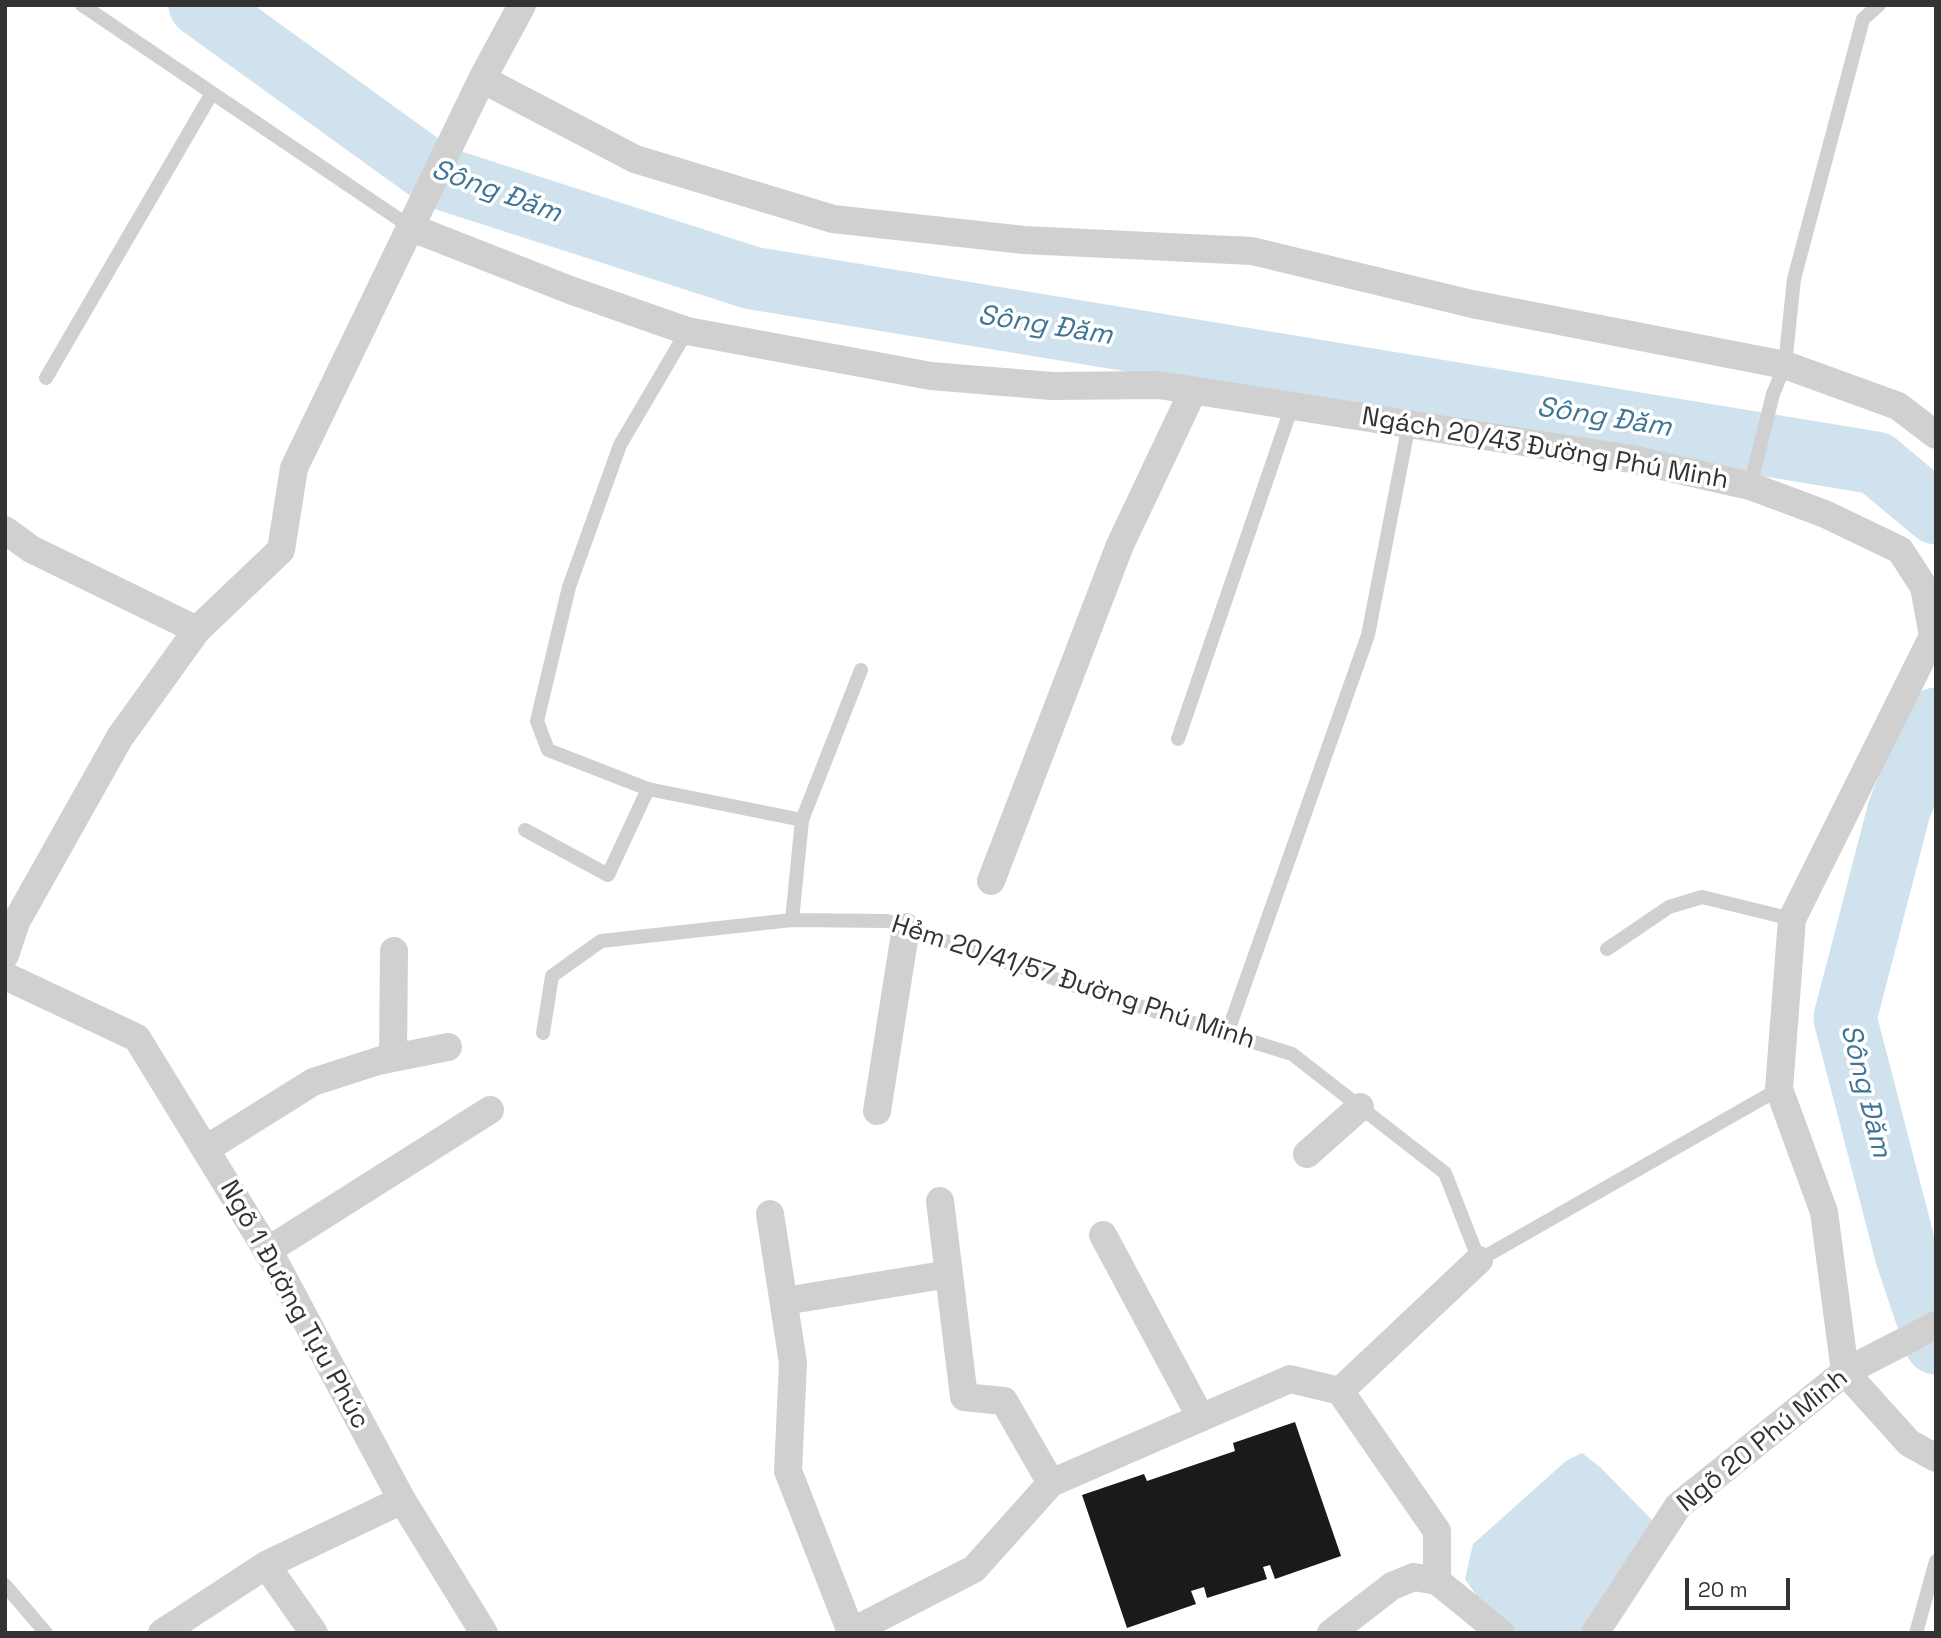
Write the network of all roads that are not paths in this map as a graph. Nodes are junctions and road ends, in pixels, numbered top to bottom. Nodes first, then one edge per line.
1 (82, 5) edge
2 (522, 5) edge
3 (1879, 5) edge
4 (482, 79) junction
5 (212, 93) junction
6 (415, 221) junction
7 (687, 331) junction
8 (1785, 365) junction
9 (46, 378) dead end
10 (1193, 391) junction
11 (1292, 406) junction
12 (1409, 424) junction
13 (1936, 435) edge
14 (1754, 474) junction
15 (5, 530) edge
16 (197, 630) junction
17 (861, 670) dead end
18 (1178, 739) dead end
19 (648, 789) junction
20 (802, 820) junction
21 (525, 830) dead end
22 (991, 881) dead end
23 (1792, 919) junction
24 (792, 920) junction
25 (906, 927) junction
26 (8, 935) edge
27 (1607, 949) dead end
28 (394, 951) dead end
29 (5, 976) edge
30 (543, 1033) dead end
31 (1227, 1034) junction
32 (447, 1047) dead end
33 (393, 1058) junction
34 (1779, 1089) junction
35 (1360, 1107) junction
36 (490, 1110) dead end
37 (877, 1111) dead end
38 (206, 1149) junction
39 (1307, 1154) dead end
40 (940, 1201) dead end
41 (770, 1214) dead end
42 (1103, 1235) dead end
43 (267, 1251) junction
44 (1479, 1260) junction
45 (949, 1274) junction
46 (785, 1301) junction
47 (1936, 1325) edge
48 (1856, 1367) junction
49 (1340, 1391) junction
50 (1201, 1418) junction
51 (1936, 1458) edge
52 (1051, 1483) junction
53 (402, 1500) junction
54 (1936, 1561) edge
55 (266, 1565) junction
56 (1437, 1581) junction
57 (5, 1585) edge
58 (850, 1632) edge
59 (46, 1633) edge
60 (162, 1633) edge
61 (314, 1633) edge
62 (484, 1633) edge
63 (1331, 1633) edge
64 (1501, 1633) edge
65 (1595, 1633) edge
66 (1916, 1633) edge

1 - 5 lane
2 - 4 street
3 - 8 lane
4 - 6 street
4 - 8 street
5 - 6 lane
5 - 9 lane
6 - 7 street, Ngách 20/43 Đường Phú Minh
6 - 16 street
7 - 10 street, Ngách 20/43 Đường Phú Minh
7 - 19 lane
8 - 13 street
8 - 14 lane
10 - 11 street, Ngách 20/43 Đường Phú Minh
10 - 22 street
11 - 12 street, Ngách 20/43 Đường Phú Minh
11 - 18 lane
12 - 14 street, Ngách 20/43 Đường Phú Minh
12 - 31 lane
14 - 23 street, Ngách 20/43 Đường Phú Minh
15 - 16 street
16 - 26 street
17 - 20 lane
19 - 20 lane
19 - 21 lane
20 - 24 lane
23 - 27 lane
23 - 34 street, Ngách 20/43 Đường Phú Minh
24 - 25 lane, Hẻm 20/41/57 Đường Phú Minh
24 - 30 lane, Hẻm 20/41/57 Đường Phú Minh
25 - 31 lane, Hẻm 20/41/57 Đường Phú Minh
25 - 37 street
28 - 33 street
29 - 38 street, Ngõ 1 Đường Tựu Phúc
31 - 35 lane, Hẻm 20/41/57 Đường Phú Minh
32 - 33 street
33 - 38 street
34 - 44 lane
34 - 48 street, Ngách 20/43 Đường Phú Minh
35 - 39 street
35 - 44 lane, Hẻm 20/41/57 Đường Phú Minh
36 - 43 street
38 - 43 street, Ngõ 1 Đường Tựu Phúc
40 - 45 street
41 - 46 street
42 - 50 street
43 - 53 street, Ngõ 1 Đường Tựu Phúc
44 - 49 street
45 - 46 street
45 - 52 street
46 - 58 street
47 - 48 street, Ngõ 20 Phú Minh
48 - 51 street
48 - 65 street, Ngõ 20 Phú Minh
49 - 50 street
49 - 56 street
50 - 52 street
52 - 58 street
53 - 55 street
53 - 62 street, Ngõ 1 Đường Tựu Phúc
54 - 66 lane
55 - 60 street
55 - 61 street
56 - 63 street
56 - 64 street
57 - 59 lane

